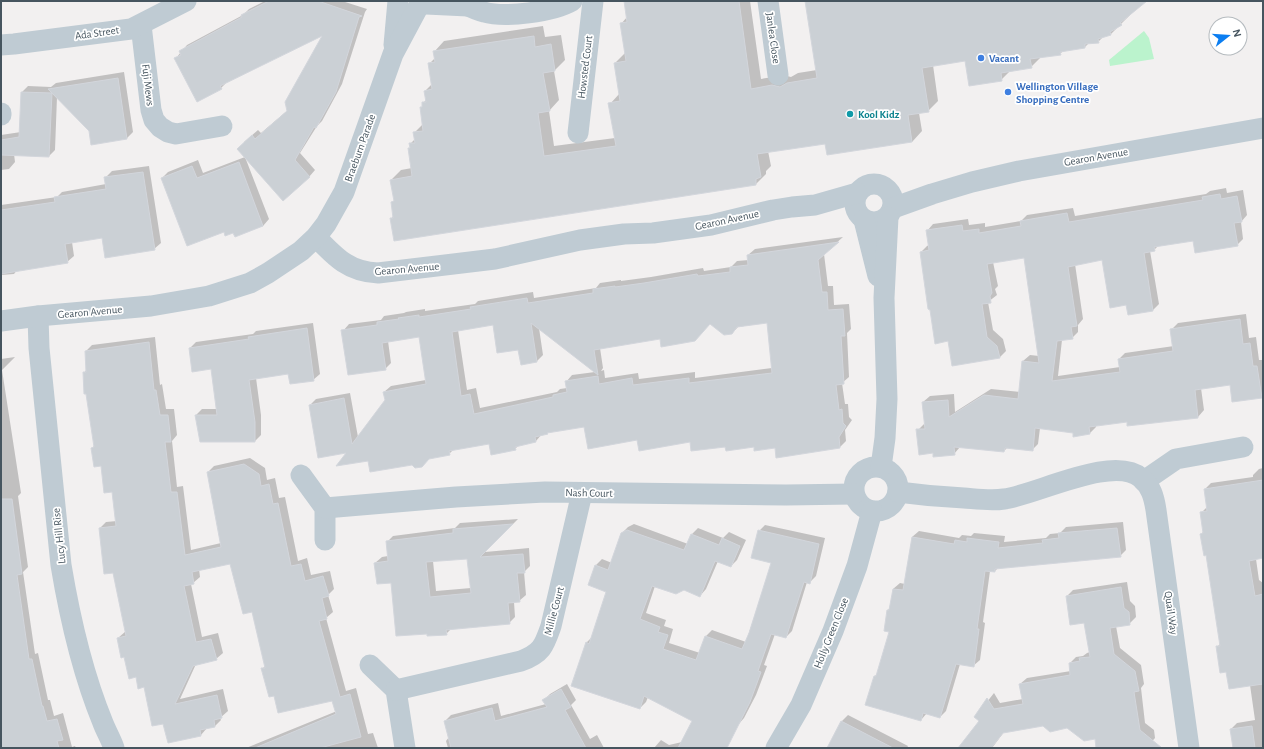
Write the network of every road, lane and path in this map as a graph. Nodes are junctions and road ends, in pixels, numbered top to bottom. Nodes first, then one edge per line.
1 (186, 1) edge
2 (398, 1) edge
3 (572, 1) edge
4 (593, 1) edge
5 (768, 1) edge
6 (463, 4) edge
7 (424, 5) edge
8 (141, 25) junction
9 (1, 45) edge
10 (393, 54) junction
11 (778, 75) dead end
12 (222, 126) dead end
13 (1262, 129) edge
14 (578, 133) dead end
15 (857, 193) junction
16 (889, 204) junction
17 (815, 205) junction
18 (861, 218) junction
19 (316, 237) junction
20 (884, 298) junction
21 (38, 316) junction
22 (1, 321) edge
23 (1243, 447) dead end
24 (881, 467) junction
25 (301, 475) dead end
26 (1144, 481) junction
27 (898, 492) junction
28 (582, 493) junction
29 (854, 494) junction
30 (325, 508) junction
31 (872, 511) junction
32 (325, 540) dead end
33 (370, 665) dead end
34 (396, 690) junction
35 (114, 748) edge
36 (405, 748) edge
37 (776, 748) edge
38 (1189, 748) edge

1 - 8 street, Ada Street
2 - 7 street
2 - 10 street, Braeburn Parade
3 - 6 street
4 - 14 street, Howsted Court
5 - 11 street, Janlea Close
6 - 7 street
7 - 10 street, Braeburn Parade
8 - 9 street, Ada Street
8 - 12 street, Fuji Mews
10 - 19 street, Braeburn Parade
13 - 16 street, Gearon Avenue
15 - 16 street
15 - 17 street, Gearon Avenue
15 - 18 street
16 - 18 street
16 - 20 street
17 - 18 street, Gearon Avenue
17 - 19 street, Gearon Avenue
18 - 20 street
19 - 21 street, Gearon Avenue
20 - 24 street
21 - 22 street, Gearon Avenue
21 - 35 street, Lucy Hill Rise
23 - 26 street
24 - 27 street
24 - 29 street
25 - 30 street
26 - 27 street
26 - 38 street, Quail Way
27 - 31 street
28 - 29 street, Nash Court
28 - 30 street, Nash Court
28 - 34 street, Millie Court
29 - 31 street
30 - 32 street
31 - 37 street, Holly Green Close
33 - 34 street
34 - 36 street

